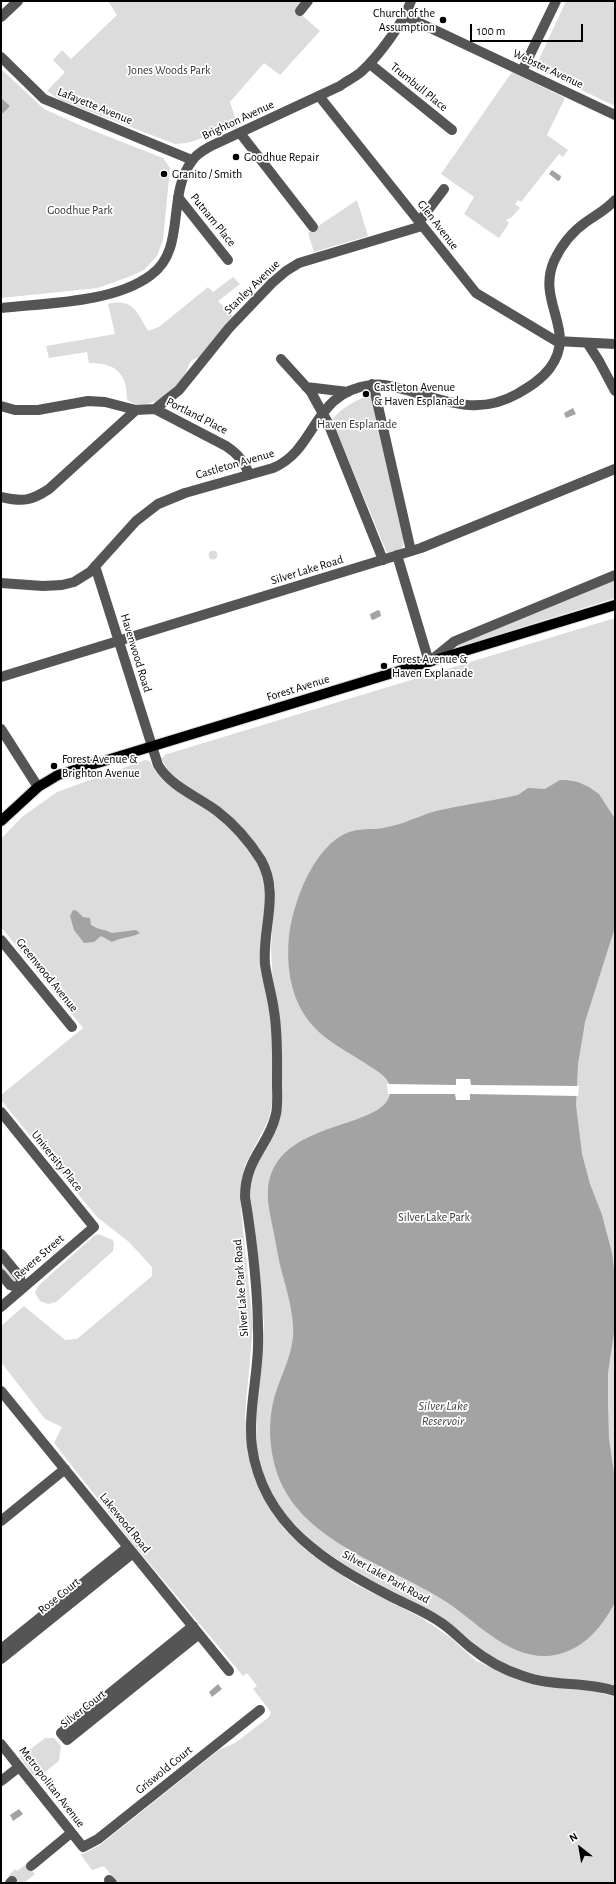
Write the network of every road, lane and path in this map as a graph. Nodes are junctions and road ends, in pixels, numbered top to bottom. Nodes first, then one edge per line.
1 (18, 1) edge
2 (308, 1) edge
3 (411, 1) edge
4 (556, 1) edge
5 (300, 11) dead end
6 (405, 16) junction
7 (1, 17) edge
8 (1, 57) edge
9 (370, 64) junction
10 (522, 71) junction
11 (319, 96) junction
12 (615, 115) edge
13 (452, 130) dead end
14 (240, 133) junction
15 (192, 160) junction
16 (444, 189) dead end
17 (178, 197) junction
18 (615, 200) edge
19 (420, 224) junction
20 (313, 227) dead end
21 (228, 260) dead end
22 (1, 308) edge
23 (561, 343) junction
24 (588, 344) junction
25 (615, 344) edge
26 (281, 359) dead end
27 (372, 384) junction
28 (306, 387) junction
29 (615, 390) edge
30 (348, 392) junction
31 (1, 406) edge
32 (155, 409) junction
33 (136, 410) junction
34 (322, 412) junction
35 (615, 469) edge
36 (249, 475) junction
37 (1, 497) edge
38 (411, 551) junction
39 (397, 555) junction
40 (383, 560) junction
41 (95, 566) junction
42 (615, 575) edge
43 (1, 583) edge
44 (615, 605) edge
45 (119, 641) junction
46 (429, 662) junction
47 (1, 677) edge
48 (1, 729) edge
49 (151, 747) junction
50 (38, 786) junction
51 (1, 821) edge
52 (1, 940) edge
53 (72, 1027) dead end
54 (1, 1112) edge
55 (94, 1227) joint
56 (1, 1254) edge
57 (1, 1274) edge
58 (22, 1290) junction
59 (1, 1308) edge
60 (2, 1395) edge
61 (64, 1469) junction
62 (1, 1521) edge
63 (130, 1550) junction
64 (196, 1630) junction
65 (1, 1649) edge
66 (1, 1659) edge
67 (229, 1671) dead end
68 (615, 1691) edge
69 (260, 1710) dead end
70 (1, 1744) edge
71 (19, 1767) junction
72 (1, 1782) edge
73 (71, 1833) junction
74 (83, 1847) joint
75 (31, 1866) dead end

1 - 7 street
2 - 5 street
3 - 6 street, Brighton Avenue
4 - 10 street
6 - 9 street, Brighton Avenue
6 - 10 street, Webster Avenue
8 - 15 street, Lafayette Avenue
9 - 11 street, Brighton Avenue
9 - 13 street, Trumbull Place
10 - 12 street, Webster Avenue
11 - 14 street, Brighton Avenue
11 - 19 street, Glen Avenue
14 - 15 street, Brighton Avenue
14 - 20 street
15 - 17 street, Brighton Avenue
16 - 19 street
17 - 21 street, Putnam Place
17 - 22 street, Brighton Avenue
18 - 23 street
19 - 23 street, Glen Avenue
19 - 32 street, Stanley Avenue
23 - 24 street
23 - 27 street, Castleton Avenue
24 - 25 street
24 - 29 street
26 - 28 street
27 - 30 street, Castleton Avenue
27 - 38 street
28 - 30 street
28 - 34 street
30 - 34 street, Castleton Avenue
31 - 33 street, Portland Place
32 - 33 street, Portland Place
32 - 36 street, Portland Place
33 - 37 street
34 - 36 street, Castleton Avenue
34 - 40 street
35 - 38 street, Silver Lake Road
36 - 41 street, Castleton Avenue
38 - 39 street, Silver Lake Road
39 - 40 street, Silver Lake Road
39 - 46 street
40 - 45 street, Silver Lake Road
41 - 43 street, Castleton Avenue
41 - 45 street, Havenwood Road
42 - 46 street
44 - 46 main road, Forest Avenue
45 - 47 street, Silver Lake Road
45 - 49 street, Havenwood Road
46 - 49 main road, Forest Avenue
48 - 50 street
49 - 50 main road, Forest Avenue
49 - 68 street, Silver Lake Park Road
50 - 51 main road, Forest Avenue
52 - 53 street, Greenwood Avenue
54 - 55 street, University Place
55 - 58 street, Revere Street
56 - 58 street
57 - 58 street
58 - 59 street, Revere Street
60 - 61 street, Lakewood Road
61 - 62 street
61 - 63 street, Lakewood Road
63 - 64 street, Lakewood Road
63 - 65 street, Rose Court
63 - 66 street, Rose Court
64 - 64 street, Silver Court
64 - 67 street, Lakewood Road
69 - 74 street, Griswold Court
70 - 71 street, Metropolitan Avenue
71 - 72 street
71 - 73 street, Metropolitan Avenue
73 - 74 street, Metropolitan Avenue
73 - 75 street

